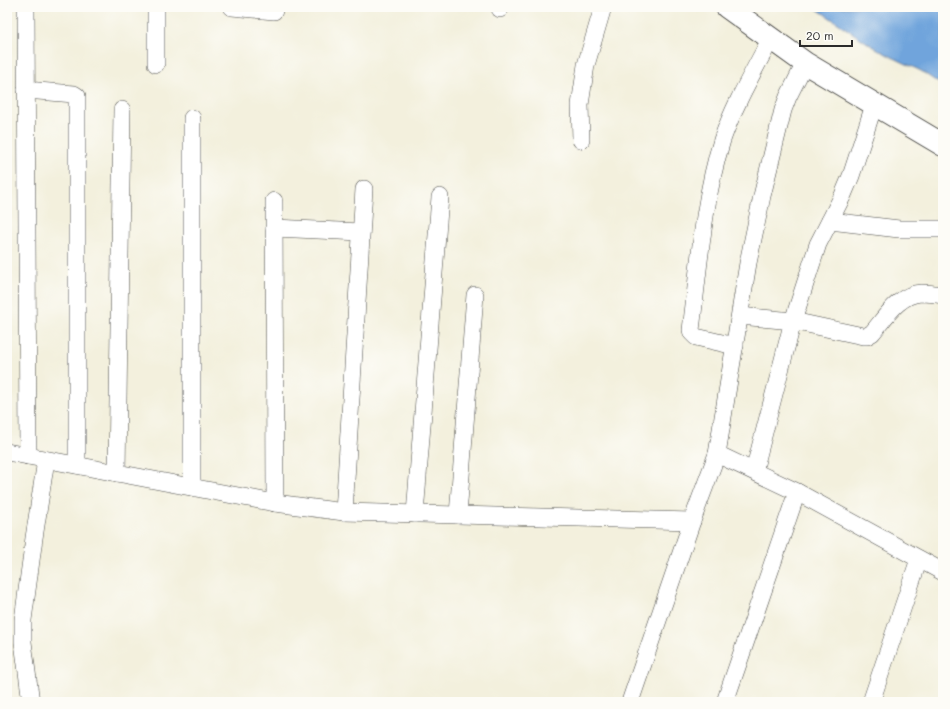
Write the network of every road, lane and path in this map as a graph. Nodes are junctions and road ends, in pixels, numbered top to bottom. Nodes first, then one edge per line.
1 (26, 7) edge
2 (156, 7) edge
3 (232, 7) edge
4 (603, 7) edge
5 (727, 7) edge
6 (274, 11) dead end
7 (771, 38) junction
8 (805, 63) junction
9 (156, 64) dead end
10 (26, 90) junction
11 (874, 104) junction
12 (122, 110) dead end
13 (192, 118) dead end
14 (581, 140) dead end
15 (943, 145) edge
16 (364, 190) dead end
17 (440, 197) dead end
18 (274, 201) dead end
19 (830, 221) junction
20 (274, 228) junction
21 (943, 229) edge
22 (361, 232) junction
23 (943, 295) edge
24 (475, 296) dead end
25 (740, 316) junction
26 (793, 321) junction
27 (735, 346) junction
28 (7, 452) edge
29 (717, 454) junction
30 (28, 456) junction
31 (46, 460) junction
32 (77, 466) junction
33 (754, 471) junction
34 (117, 473) junction
35 (192, 488) junction
36 (796, 492) junction
37 (275, 502) junction
38 (344, 512) junction
39 (415, 514) junction
40 (458, 515) junction
41 (692, 522) junction
42 (919, 559) junction
43 (942, 569) edge
44 (31, 702) edge
45 (630, 702) edge
46 (725, 702) edge
47 (871, 702) edge

1 - 10 street
2 - 9 street
3 - 6 street
4 - 14 street
5 - 7 street
7 - 8 street
7 - 27 street
8 - 11 street
8 - 25 street
10 - 30 street
10 - 32 street
11 - 15 street
11 - 19 street
12 - 34 street
13 - 35 street
16 - 22 street
17 - 39 street
18 - 20 street
19 - 21 street
19 - 26 street
20 - 22 street
20 - 37 street
22 - 38 street
23 - 26 street
24 - 40 street
25 - 26 street
25 - 27 street
26 - 33 street
27 - 29 street
28 - 30 street
29 - 33 street
29 - 41 street
30 - 31 street
31 - 32 street
31 - 44 street
32 - 34 street
33 - 36 street
34 - 35 street
35 - 37 street
36 - 42 street
36 - 46 street
37 - 38 street
38 - 39 street
39 - 40 street
40 - 41 street
41 - 45 street
42 - 43 street
42 - 47 street

